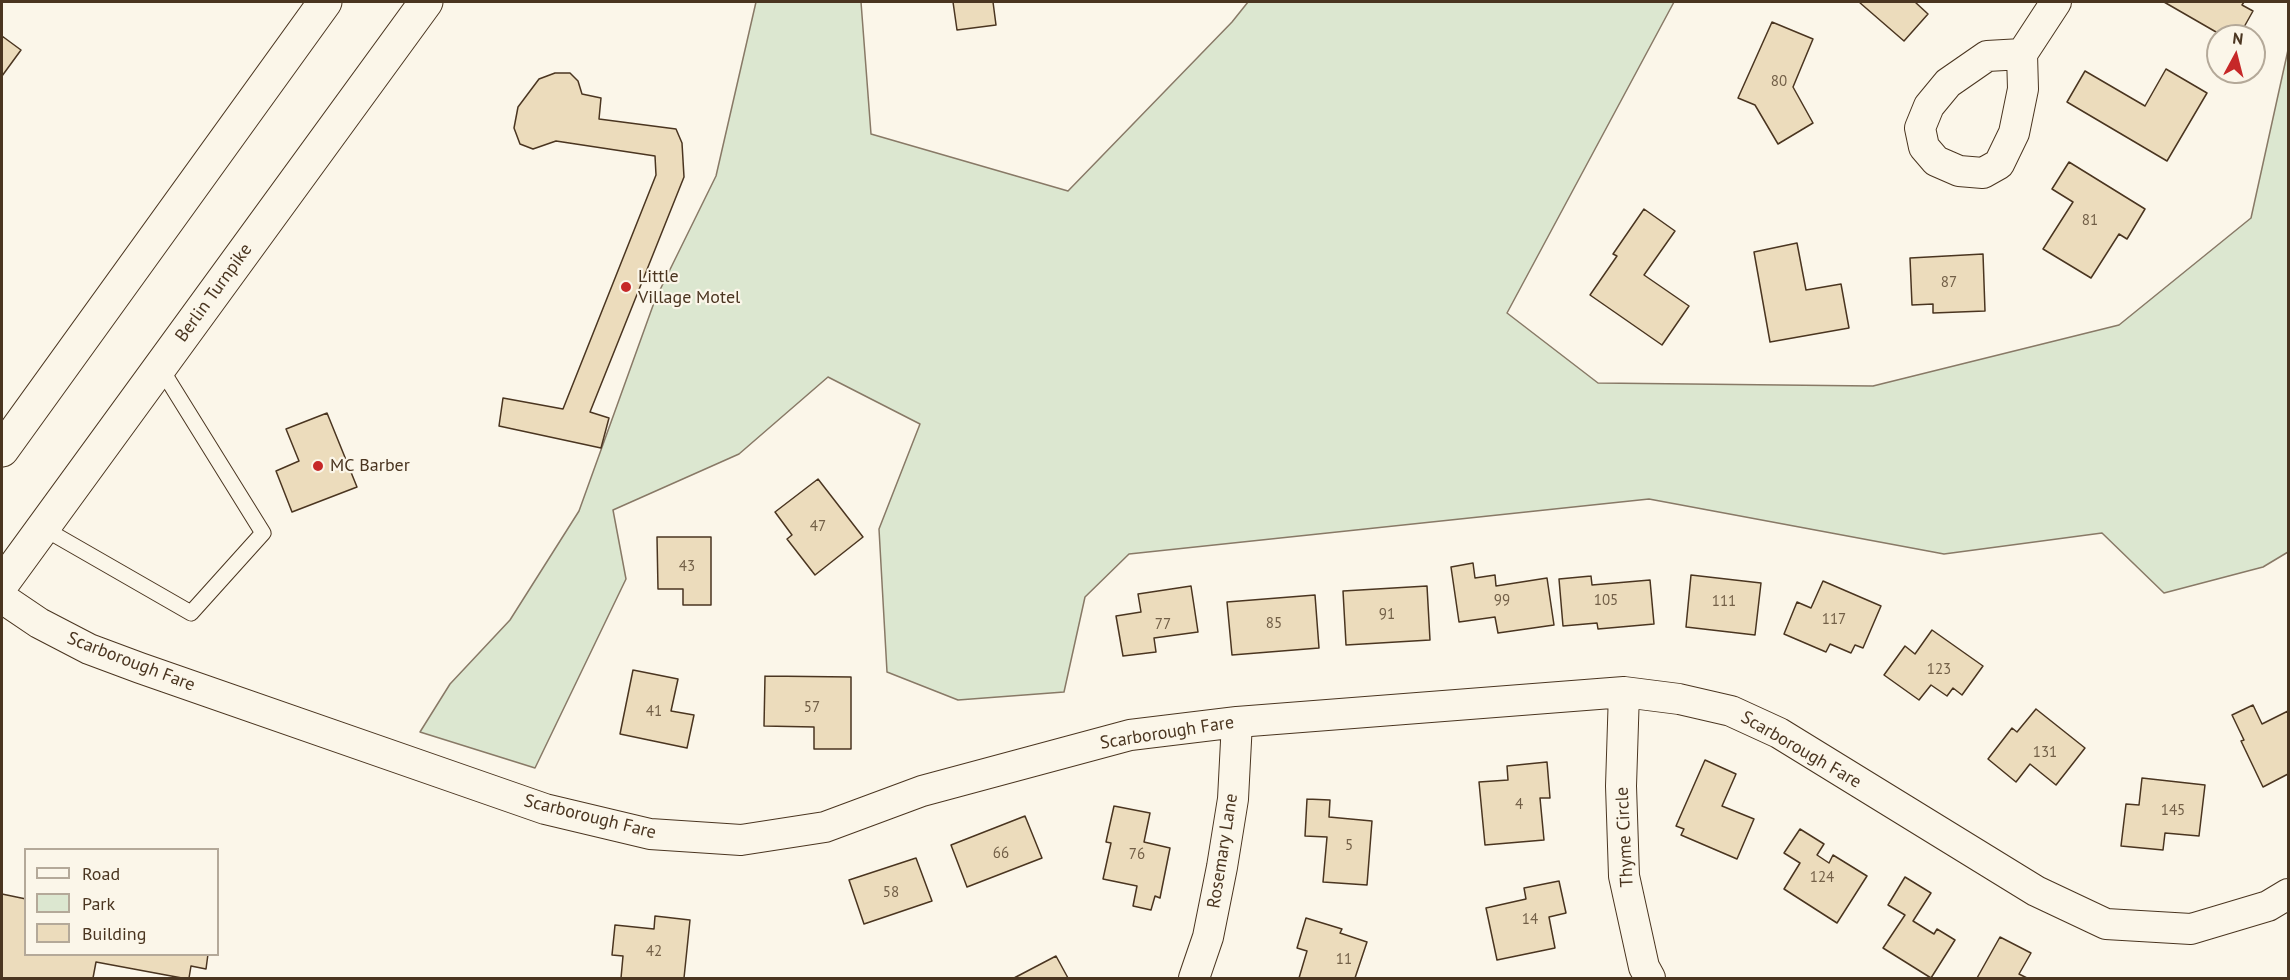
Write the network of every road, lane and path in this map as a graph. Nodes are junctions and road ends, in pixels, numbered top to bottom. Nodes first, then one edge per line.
1 (325, 2) edge
2 (426, 2) edge
3 (2056, 2) edge
4 (2022, 54) dead end
5 (160, 366) junction
6 (2, 450) edge
7 (43, 528) junction
8 (2, 584) edge
9 (2, 598) edge
10 (1624, 692) junction
11 (1237, 722) junction
12 (2289, 894) edge
13 (1194, 978) edge
14 (1650, 978) edge

1 - 6 highway
2 - 5 highway, Berlin Turnpike
3 - 4 street
5 - 7 highway, Berlin Turnpike
5 - 7 lane
7 - 8 highway, Berlin Turnpike
9 - 11 street, Scarborough Fare
10 - 11 street, Scarborough Fare
10 - 12 street, Scarborough Fare
10 - 14 street, Thyme Circle
11 - 13 street, Rosemary Lane

